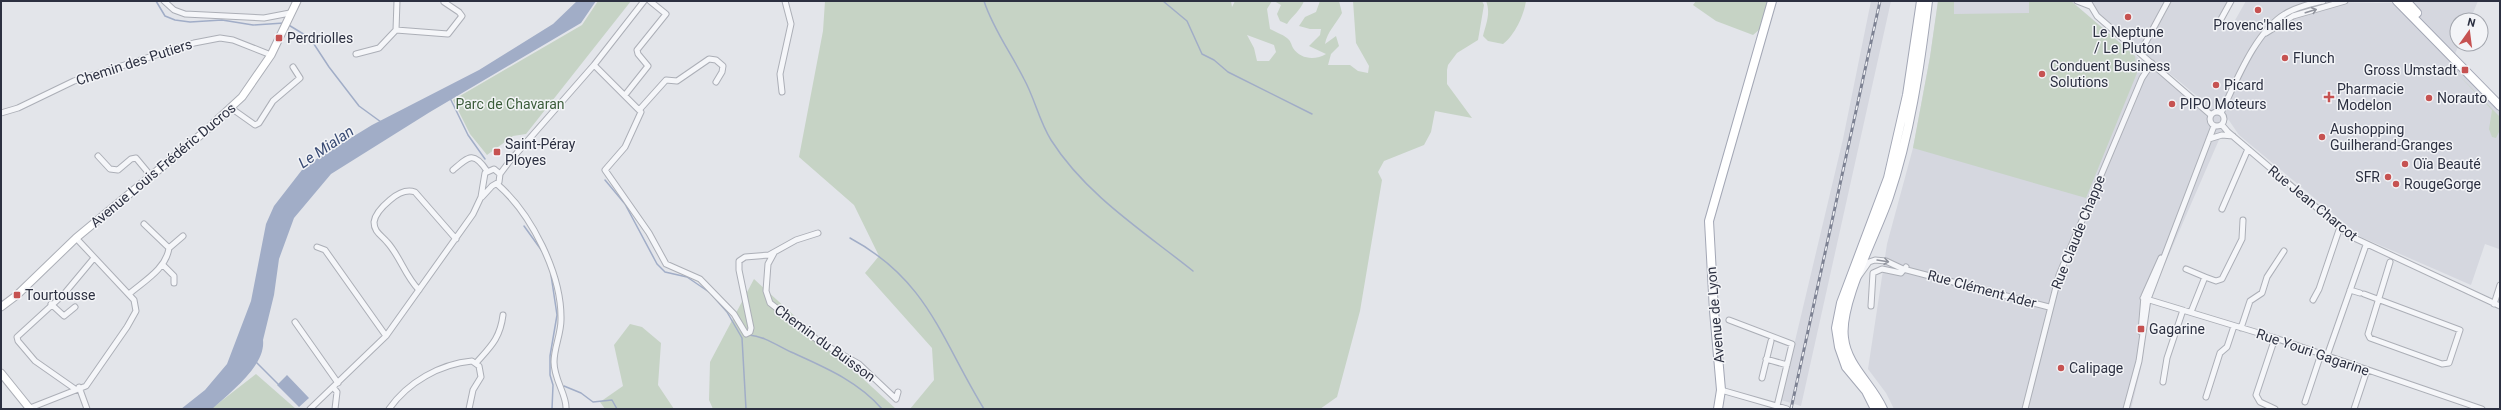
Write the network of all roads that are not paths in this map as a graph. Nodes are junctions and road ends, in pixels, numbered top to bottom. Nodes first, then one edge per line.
1 (164, 1) edge
2 (297, 1) edge
3 (398, 1) edge
4 (644, 1) edge
5 (650, 1) edge
6 (785, 1) edge
7 (1772, 1) edge
8 (1921, 1) edge
9 (1928, 1) edge
10 (2078, 1) edge
11 (2168, 1) edge
12 (2230, 1) edge
13 (2323, 1) edge
14 (2345, 1) edge
15 (2397, 1) edge
16 (2406, 1) edge
17 (444, 2) dead end
18 (2089, 3) edge
19 (290, 13) junction
20 (2220, 21) dead end
21 (396, 30) junction
22 (2264, 35) junction
23 (2140, 53) junction
24 (356, 54) dead end
25 (271, 55) junction
26 (2152, 63) junction
27 (594, 65) junction
28 (292, 67) dead end
29 (716, 82) dead end
30 (782, 92) dead end
31 (625, 95) junction
32 (2500, 101) edge
33 (2500, 106) edge
34 (231, 108) junction
35 (640, 109) junction
36 (1, 112) edge
37 (2221, 113) junction
38 (2211, 115) junction
39 (2222, 124) junction
40 (2214, 126) junction
41 (2233, 136) junction
42 (2210, 140) junction
43 (2248, 149) junction
44 (98, 156) dead end
45 (509, 162) junction
46 (494, 169) junction
47 (453, 170) dead end
48 (487, 171) junction
49 (500, 174) junction
50 (151, 176) junction
51 (485, 181) junction
52 (495, 185) junction
53 (481, 198) junction
54 (2222, 209) dead end
55 (2243, 220) dead end
56 (144, 224) dead end
57 (2340, 227) junction
58 (818, 233) dead end
59 (182, 236) dead end
60 (76, 238) junction
61 (456, 239) junction
62 (2366, 244) junction
63 (317, 247) dead end
64 (169, 248) junction
65 (775, 251) junction
66 (2284, 251) dead end
67 (94, 258) junction
68 (2390, 262) dead end
69 (163, 265) junction
70 (1903, 269) junction
71 (2186, 269) dead end
72 (2205, 277) junction
73 (1858, 278) junction
74 (174, 283) dead end
75 (2500, 285) edge
76 (419, 290) junction
77 (2350, 290) junction
78 (128, 294) junction
79 (2146, 298) junction
80 (2379, 299) junction
81 (2313, 300) dead end
82 (51, 304) junction
83 (2494, 304) junction
84 (1871, 306) dead end
85 (2500, 306) edge
86 (1, 307) edge
87 (75, 307) dead end
88 (2050, 307) junction
89 (2183, 310) junction
90 (2191, 312) junction
91 (503, 315) dead end
92 (1730, 320) dead end
93 (296, 322) dead end
94 (2234, 326) junction
95 (2241, 328) junction
96 (386, 336) junction
97 (2275, 338) junction
98 (1771, 341) dead end
99 (2322, 354) junction
100 (2327, 356) junction
101 (1766, 359) junction
102 (476, 364) junction
103 (1787, 365) junction
104 (2367, 370) junction
105 (1, 373) edge
106 (1762, 378) dead end
107 (2163, 382) dead end
108 (338, 383) junction
109 (77, 388) junction
110 (333, 388) junction
111 (1721, 390) junction
112 (898, 392) dead end
113 (2206, 397) dead end
114 (2305, 402) dead end
115 (1777, 406) junction
116 (30, 409) edge
117 (87, 409) edge
118 (310, 409) edge
119 (335, 409) edge
120 (389, 409) edge
121 (468, 409) edge
122 (566, 409) edge
123 (1718, 409) edge
124 (1787, 409) edge
125 (1875, 409) edge
126 (1883, 409) edge
127 (2025, 409) edge
128 (2126, 409) edge
129 (2275, 409) edge
130 (2354, 409) edge
131 (2482, 409) edge

1 - 19 street
2 - 19 main road, Avenue Louis Frédéric Ducros
3 - 21 street
4 - 27 street
5 - 31 street
6 - 30 street
7 - 111 main road, Avenue de Lyon
8 - 125 main road
9 - 73 main road
10 - 18 street
11 - 23 street
12 - 20 street
13 - 22 street
22 -> 14 street
15 - 33 main road
16 - 32 main road
17 - 21 street
18 - 23 street
19 - 25 main road, Avenue Louis Frédéric Ducros
21 - 24 street
22 - 37 street
23 - 26 street
25 - 34 main road, Avenue Louis Frédéric Ducros
25 - 36 street, Chemin des Putiers
26 - 38 street
26 - 88 street, Rue Claude Chappe
27 - 31 street
27 - 45 street
28 - 34 street
29 - 35 street
31 - 35 street
34 - 50 main road, Avenue Louis Frédéric Ducros
35 - 65 street
37 - 38 street
37 - 39 street
38 - 40 street
39 - 40 street
39 - 41 street, Rue Jean Charcot
40 - 42 street
41 - 42 street
41 - 43 street, Rue Jean Charcot
42 - 79 street
43 - 54 street
43 - 57 street, Rue Jean Charcot
44 - 50 street
45 - 46 street
45 - 49 street
46 - 48 street
46 - 49 street
47 - 48 street
48 - 51 street
49 - 52 street
50 - 60 main road, Avenue Louis Frédéric Ducros
51 - 52 street
51 - 53 street
52 - 53 street
52 - 122 street
53 - 61 street
55 - 72 street
56 - 64 street
57 - 62 street, Rue Jean Charcot
57 - 81 street
58 - 65 street
59 - 64 street
60 - 67 street
60 - 86 main road, Avenue Louis Frédéric Ducros
61 - 76 street
61 - 76 street
62 - 77 street
62 - 83 street, Rue Jean Charcot
63 - 96 street
64 - 69 street
65 - 112 street, Chemin du Buisson
66 - 95 street
67 - 78 street
67 - 82 street
68 - 80 street
69 - 74 street
69 - 78 street
73 -> 70 street, Rue Clément Ader
70 - 84 street
70 - 88 street, Rue Clément Ader
71 - 72 street
72 - 90 street
73 - 126 main road
75 - 83 street
76 - 96 street
77 - 80 street
77 - 100 street
78 - 109 street
79 - 89 street, Rue Youri Gagarine
79 - 128 street
80 - 80 street
82 - 87 street
82 - 109 street
83 - 85 street, Rue Jean Charcot
88 - 127 street, Rue Claude Chappe
89 - 90 street, Rue Youri Gagarine
89 - 107 street
90 - 94 street, Rue Youri Gagarine
91 - 102 street
92 - 103 street
93 - 108 street
94 - 95 street, Rue Youri Gagarine
94 - 113 street
95 - 97 street, Rue Youri Gagarine
96 - 108 street
97 - 99 street, Rue Youri Gagarine
97 - 129 street
98 - 101 street
99 - 100 street, Rue Youri Gagarine
99 - 114 street
100 - 104 street, Rue Youri Gagarine
101 - 103 street
101 - 106 street
102 - 120 street
102 - 121 street
103 - 115 street
104 - 130 street
104 - 131 street, Rue Youri Gagarine
105 - 116 main road
108 - 110 street
109 - 116 street
109 - 117 street
110 - 118 street
110 - 119 street
111 - 115 street
111 - 123 main road, Avenue de Lyon
115 - 124 street

